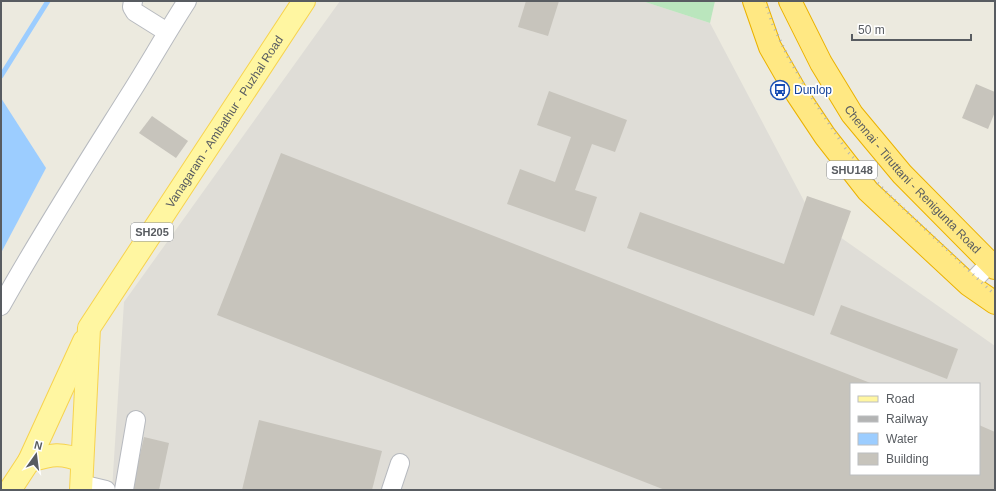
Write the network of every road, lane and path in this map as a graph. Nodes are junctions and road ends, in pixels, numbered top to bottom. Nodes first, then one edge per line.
1 (133, 1) edge
2 (186, 1) edge
3 (304, 1) edge
4 (754, 1) edge
5 (790, 1) edge
6 (167, 32) junction
7 (993, 264) edge
8 (969, 285) junction
9 (995, 303) edge
10 (1, 306) edge
11 (89, 328) junction
12 (136, 420) dead end
13 (29, 461) junction
14 (82, 461) junction
15 (400, 463) dead end
16 (81, 487) edge
17 (10, 490) edge
18 (106, 490) edge
19 (124, 490) edge
20 (391, 490) edge

1 - 6 street
2 - 6 street
3 - 11 main road, Vanagaram - Ambathur - Puzhal Road / SH205
4 - 8 highway, SHU148
5 - 7 highway, Chennai - Tiruttani - Renigunta Road / SHU148
6 - 10 street
7 - 8 street
8 - 9 highway, SHU148
11 - 13 main road, Vanagaram - Ambathur - Puzhal Road
11 - 14 main road
12 - 19 street
13 - 14 main road
13 - 17 main road, Vanagaram - Ambathur - Puzhal Road
14 - 16 main road
15 - 20 street
16 - 18 street

